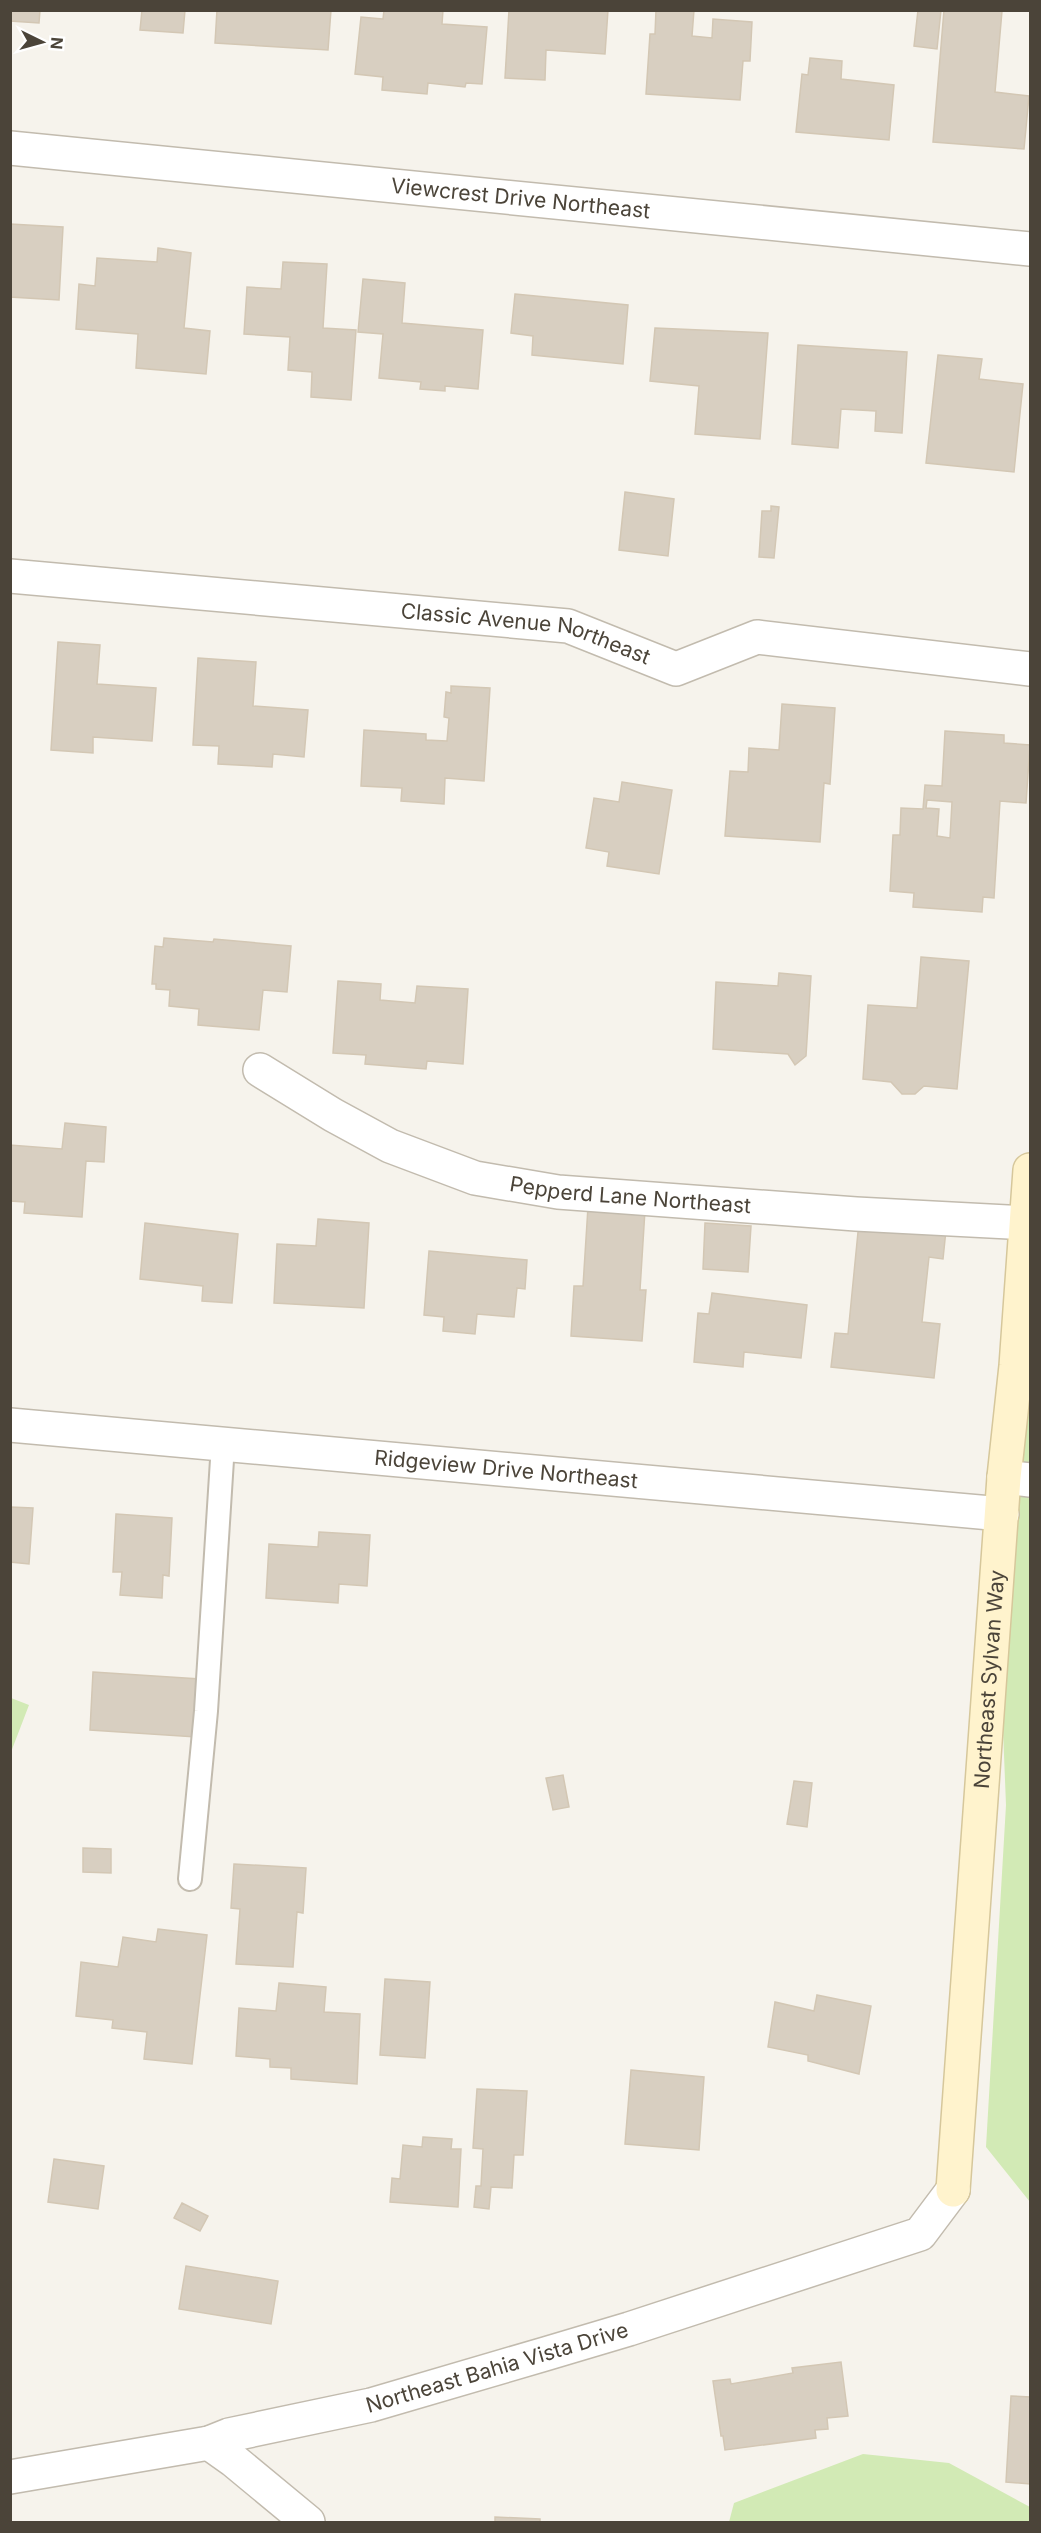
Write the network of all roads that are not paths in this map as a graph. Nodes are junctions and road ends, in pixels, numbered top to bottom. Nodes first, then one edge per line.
1 (10, 148) edge
2 (1030, 249) edge
3 (10, 576) edge
4 (1030, 669) edge
5 (260, 1070) dead end
6 (1030, 1170) edge
7 (1026, 1223) junction
8 (1023, 1377) edge
9 (10, 1425) edge
10 (223, 1444) junction
11 (1017, 1479) edge
12 (1002, 1514) junction
13 (190, 1880) dead end
14 (952, 2190) joint
15 (209, 2443) junction
16 (10, 2477) edge
17 (308, 2523) edge

1 - 2 street, Viewcrest Drive Northeast
3 - 4 street, Classic Avenue Northeast
5 - 7 street, Pepperd Lane Northeast
6 - 7 main road, Northeast Sylvan Way
7 - 8 main road, Northeast Sylvan Way
8 - 11 main road, Northeast Sylvan Way
9 - 10 street, Ridgeview Drive Northeast
10 - 12 street, Ridgeview Drive Northeast
10 - 13 lane
11 - 12 main road, Northeast Sylvan Way
12 - 14 main road, Northeast Sylvan Way
14 - 15 street, Northeast Bahia Vista Drive
15 - 16 street, Northeast Bahia Vista Drive
15 - 17 street

